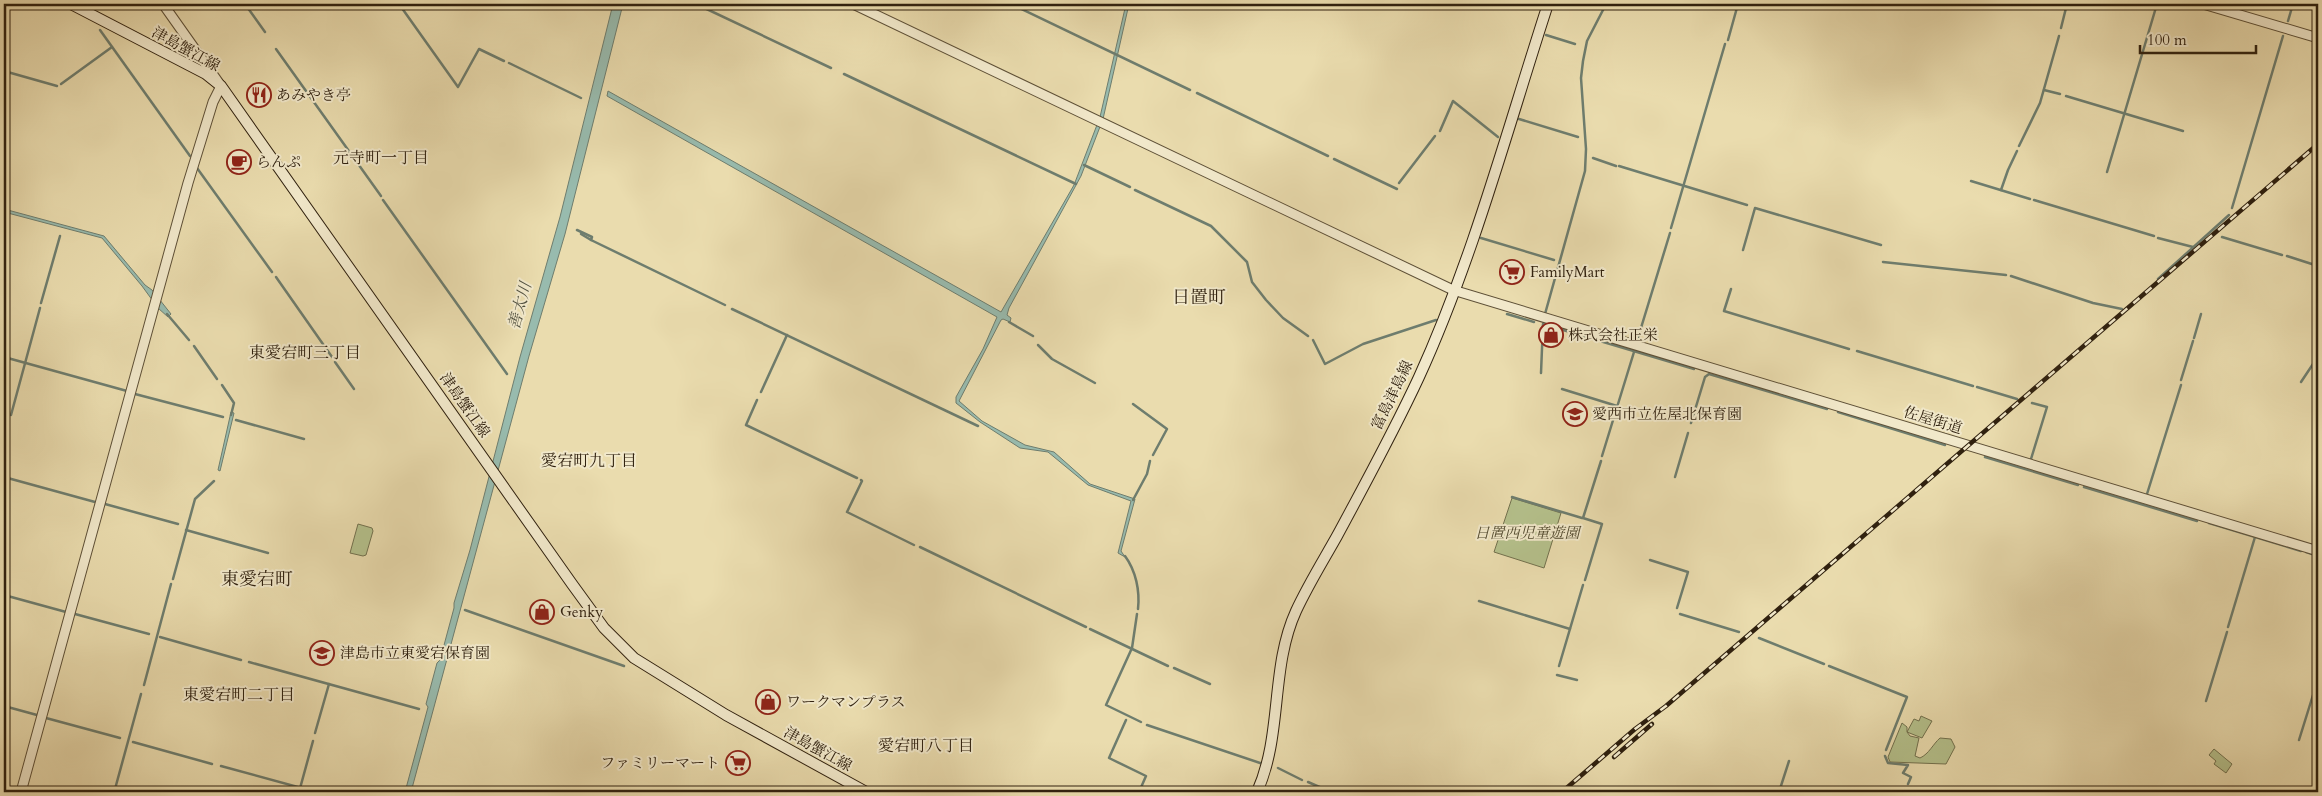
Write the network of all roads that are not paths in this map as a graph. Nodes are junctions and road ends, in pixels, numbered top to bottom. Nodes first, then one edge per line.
1 (71, 4) edge
2 (163, 4) edge
3 (853, 4) edge
4 (1548, 4) edge
5 (2203, 4) edge
6 (2318, 38) edge
7 (221, 86) junction
8 (1454, 290) junction
9 (2318, 551) edge
10 (21, 792) edge
11 (866, 792) edge
12 (1257, 792) edge

1 - 7 main road, 津島蟹江線
2 - 7 street
3 - 8 street, 佐屋街道
4 - 8 main road, 富島津島線
5 - 6 street
7 - 10 street
7 - 11 main road, 津島蟹江線
8 - 9 street, 佐屋街道
8 - 12 main road, 富島津島線

